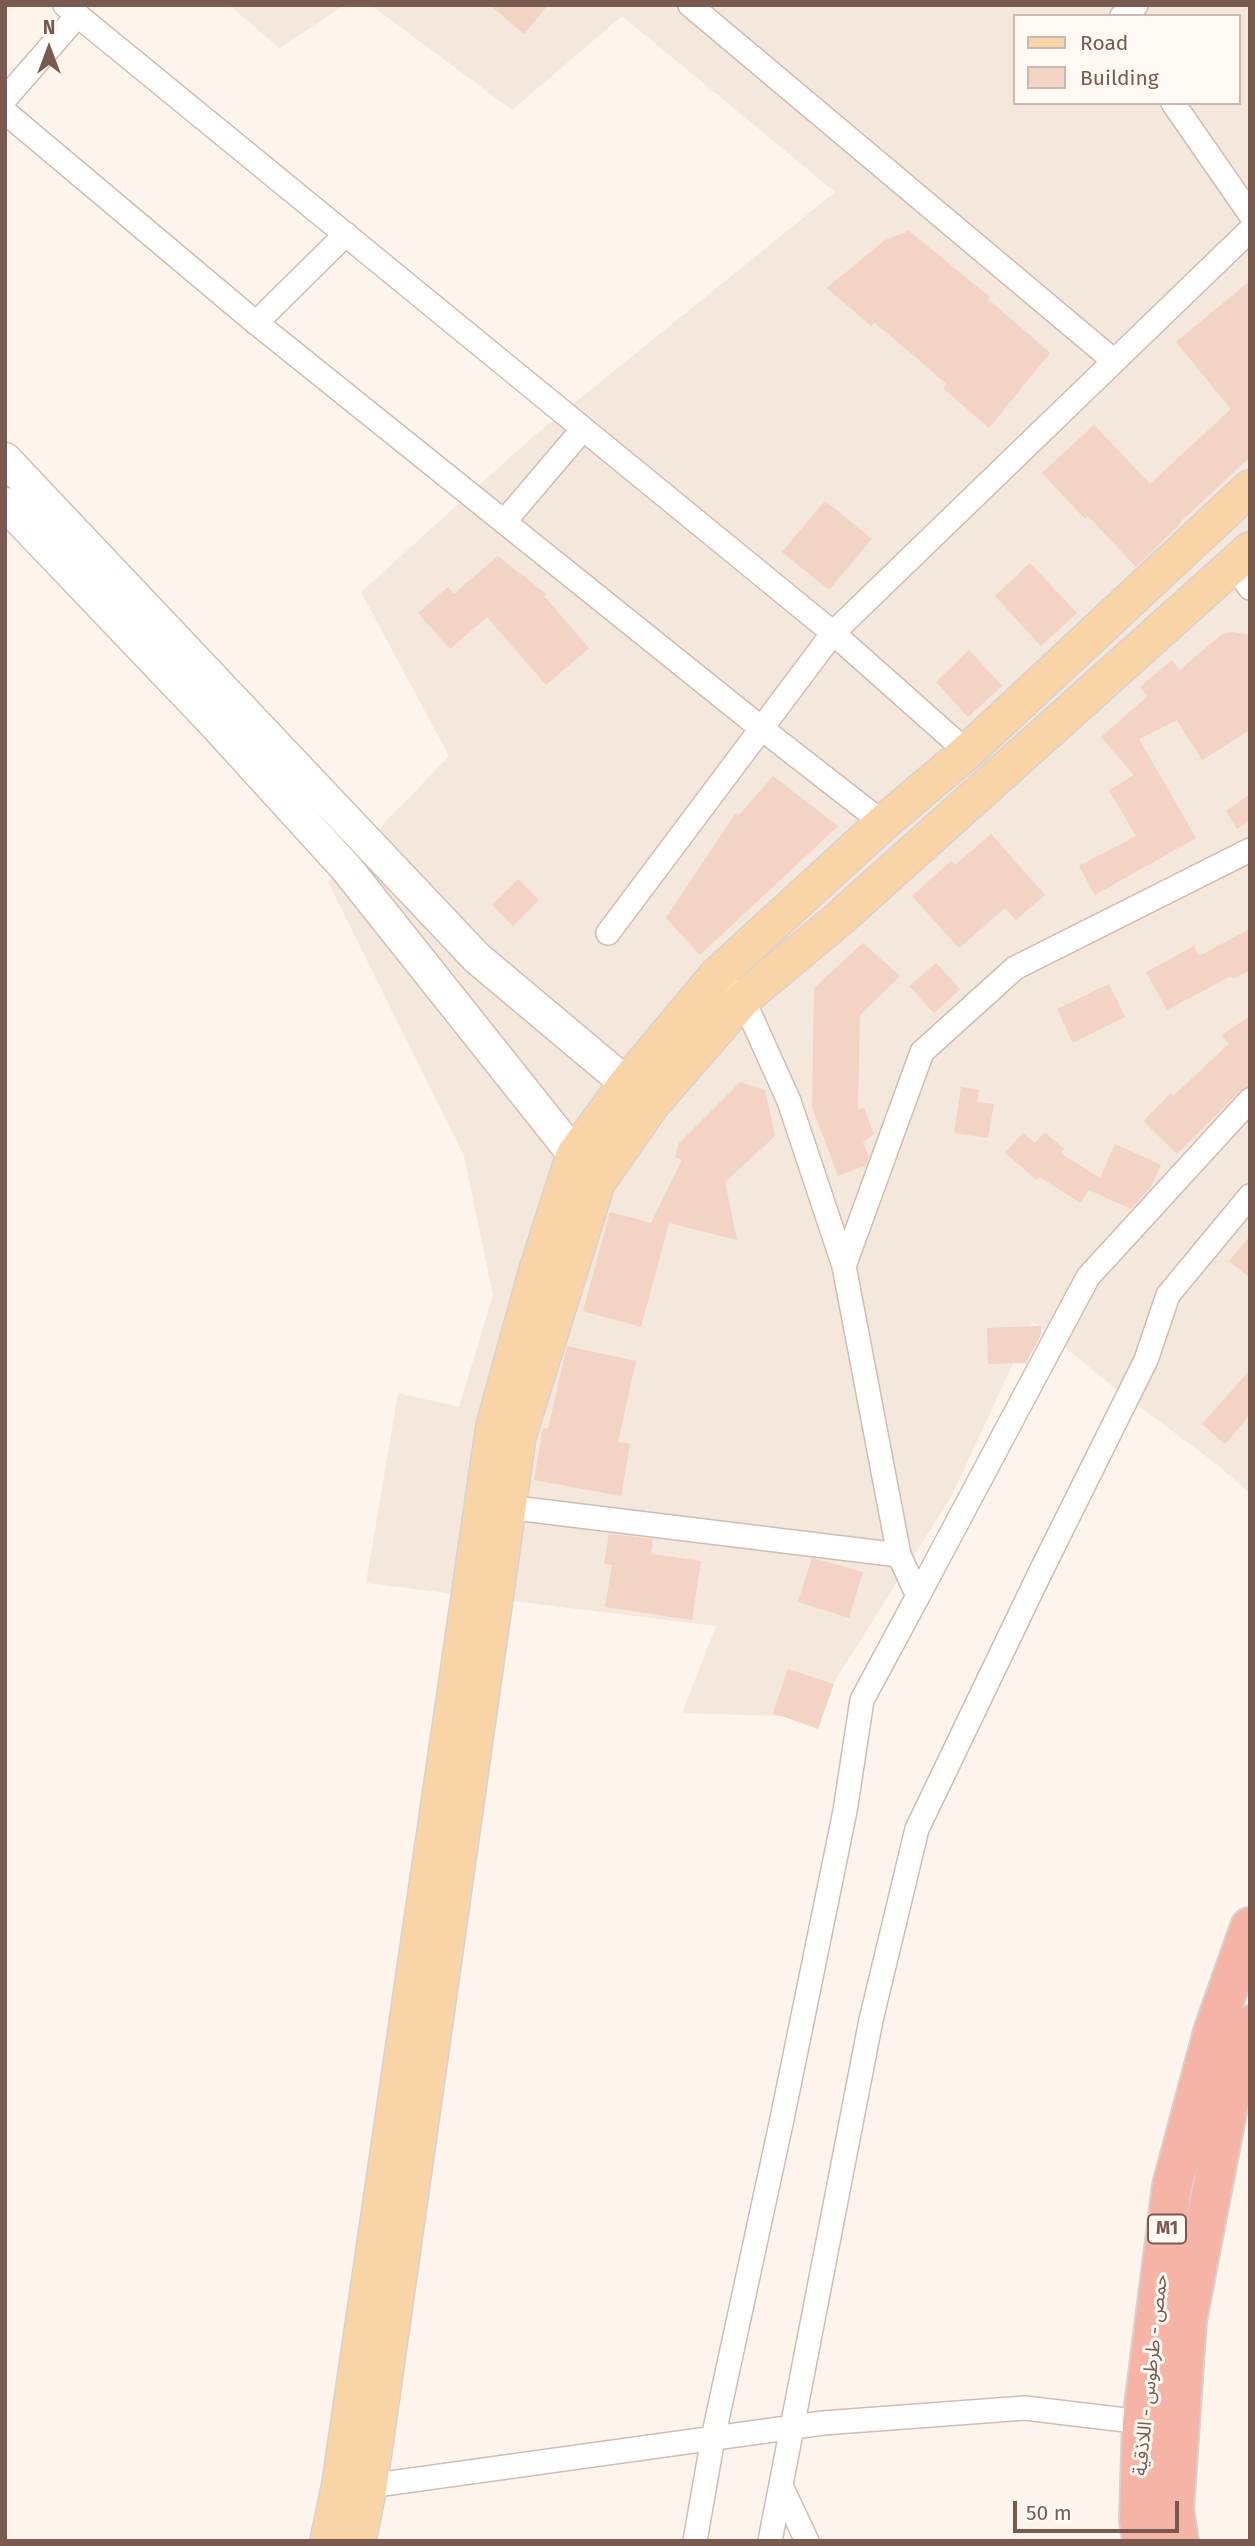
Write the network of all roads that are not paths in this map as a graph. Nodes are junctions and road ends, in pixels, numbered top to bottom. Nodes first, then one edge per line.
1 (690, 5) edge
2 (71, 10) edge
3 (5, 99) edge
4 (1174, 105) edge
5 (5, 112) edge
6 (1250, 214) edge
7 (1250, 230) edge
8 (345, 234) junction
9 (256, 323) junction
10 (1114, 361) junction
11 (583, 429) junction
12 (5, 459) edge
13 (1250, 488) edge
14 (5, 504) edge
15 (504, 522) junction
16 (1244, 568) edge
17 (833, 633) junction
18 (761, 728) junction
19 (967, 752) junction
20 (883, 823) junction
21 (1250, 850) edge
22 (608, 933) dead end
23 (716, 975) junction
24 (743, 999) junction
25 (639, 1094) junction
26 (1250, 1100) edge
27 (574, 1155) junction
28 (597, 1183) junction
29 (1250, 1196) edge
30 (844, 1266) junction
31 (507, 1507) junction
32 (900, 1555) junction
33 (918, 1596) junction
34 (1250, 1927) edge
35 (1250, 2025) edge
36 (1142, 2422) junction
37 (794, 2427) junction
38 (713, 2438) junction
39 (354, 2485) junction
40 (781, 2486) junction
41 (328, 2541) edge
42 (358, 2541) edge
43 (695, 2541) edge
44 (770, 2541) edge
45 (807, 2541) edge
46 (1142, 2541) edge
47 (1180, 2541) edge

1 - 10 street
2 - 3 street
2 - 8 street
4 - 6 street
5 - 9 street
7 - 10 street
8 - 9 street
8 - 11 street
9 - 15 street
10 - 17 street
11 - 15 street
11 - 17 street
12 - 25 street
13 - 19 main road
14 - 27 street
15 - 18 street
16 - 24 main road
17 - 18 street
17 - 19 street
18 - 20 street
18 - 22 street
19 - 20 main road
20 - 23 main road
21 - 30 street
23 - 24 street
23 - 25 main road
24 - 25 main road
24 - 30 street
25 - 27 main road
25 - 28 main road
26 - 33 street
27 - 28 street
27 - 39 main road
28 - 31 main road
29 - 37 street
30 - 32 street
31 - 32 street
31 - 39 main road
32 - 33 street
33 - 38 street
34 - 36 highway, حمص - طرطوس - اللاذقية / M1
35 - 47 highway, حمص - طرطوس - اللاذقية / M1
36 - 37 street
36 - 46 highway, حمص - طرطوس - اللاذقية / M1
37 - 38 street
37 - 40 street
38 - 39 street
38 - 43 street
39 - 41 main road
39 - 42 main road
40 - 44 street
40 - 45 street

